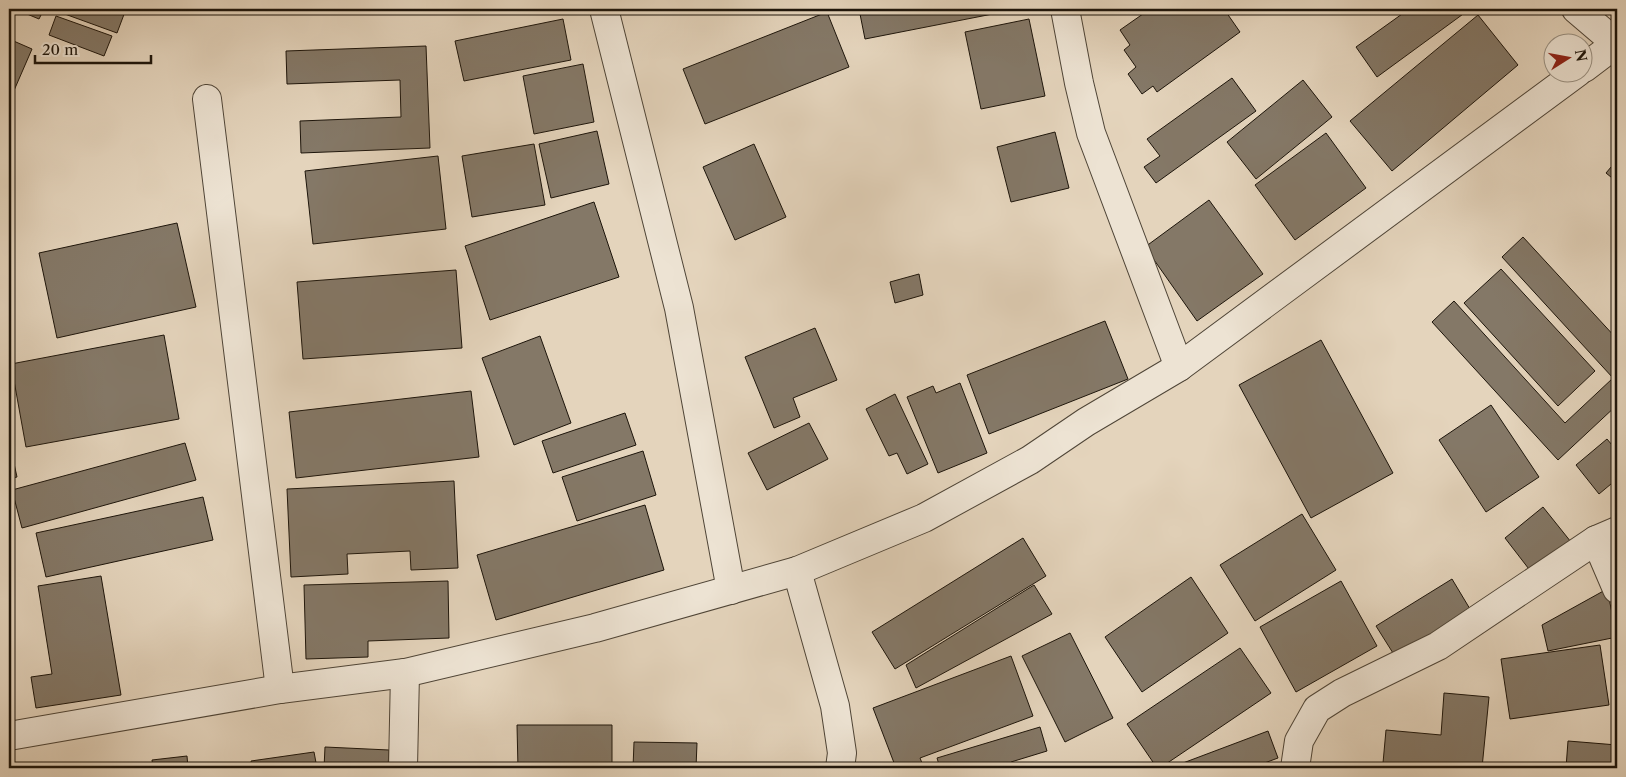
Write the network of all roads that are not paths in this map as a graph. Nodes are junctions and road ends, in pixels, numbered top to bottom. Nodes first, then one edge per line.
1 (604, 9) edge
2 (1065, 9) edge
3 (1576, 9) edge
4 (1617, 44) edge
5 (1594, 61) edge
6 (1565, 82) edge
7 (207, 100) dead end
8 (1179, 368) junction
9 (1606, 535) edge
10 (797, 571) junction
11 (1617, 589) edge
12 (731, 590) junction
13 (405, 673) junction
14 (280, 689) junction
15 (9, 736) edge
16 (403, 768) edge
17 (840, 768) edge
18 (1295, 768) edge

1 - 12 street
2 - 8 street
3 - 4 street
4 - 5 street
6 - 8 street
7 - 14 street
8 - 10 street
9 - 11 street
9 - 18 street
10 - 12 street
10 - 17 street
12 - 13 street
13 - 14 street
13 - 16 street
14 - 15 street

